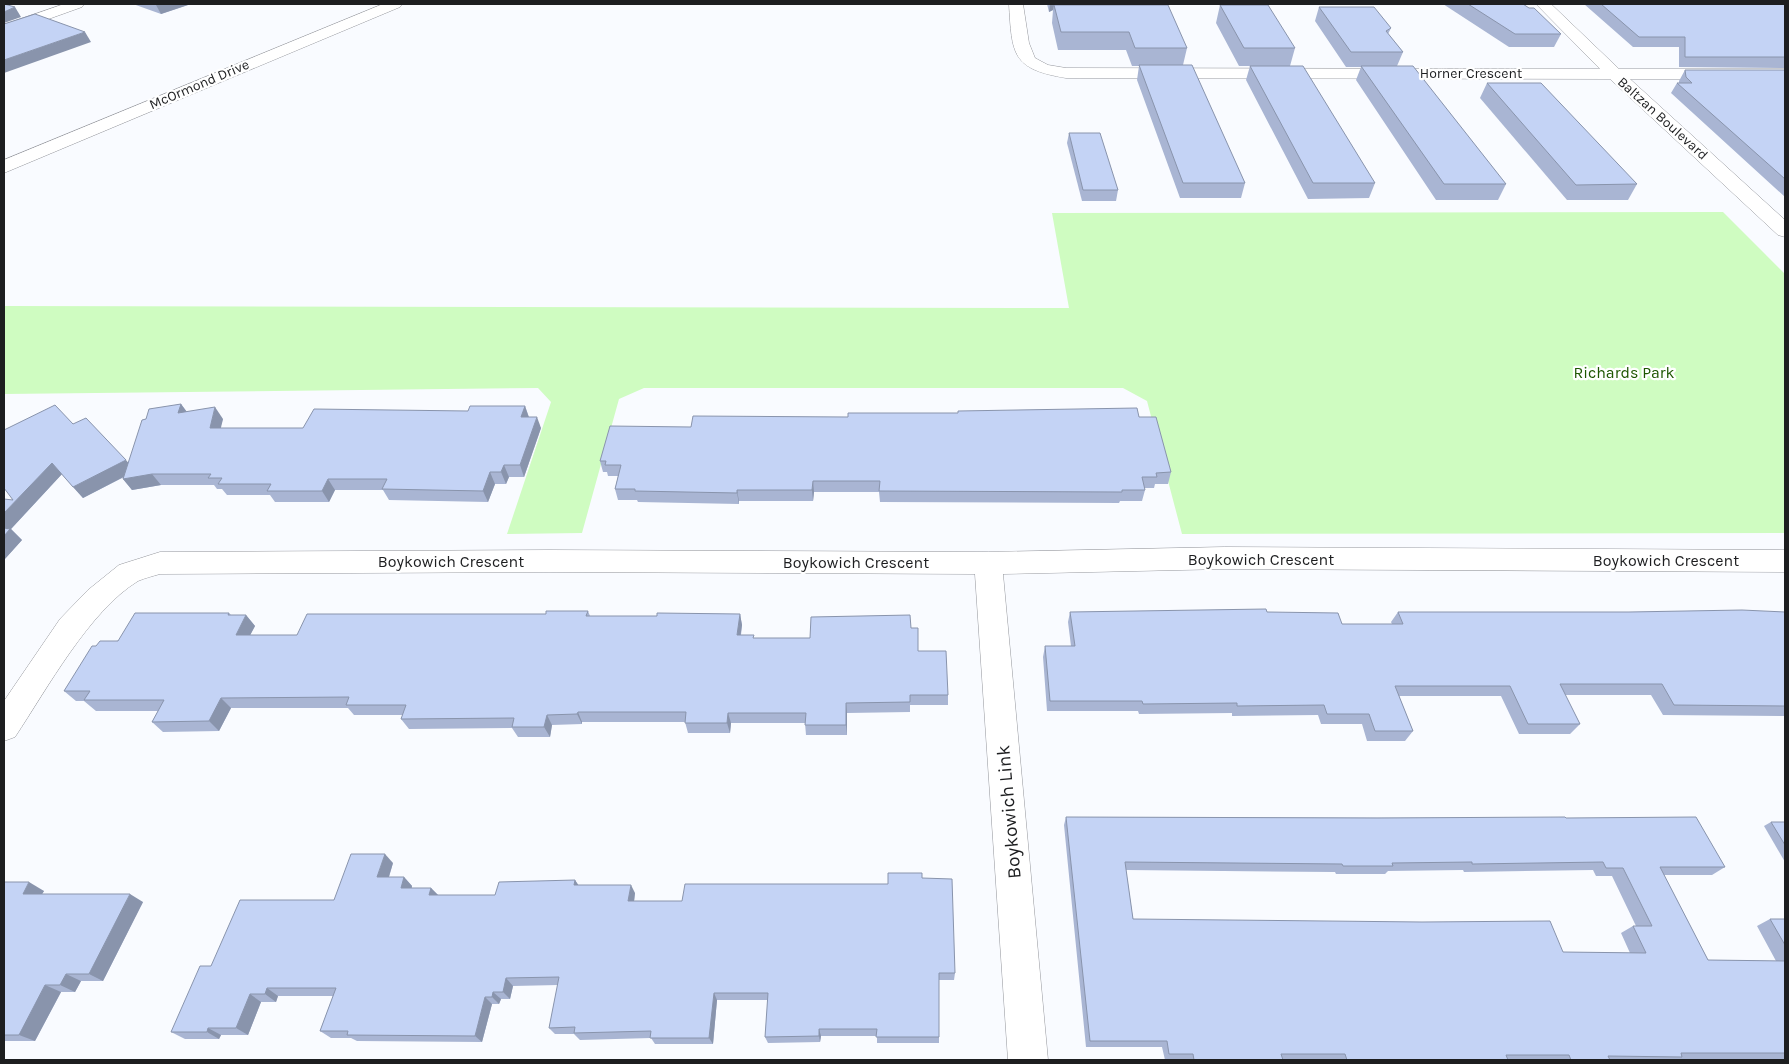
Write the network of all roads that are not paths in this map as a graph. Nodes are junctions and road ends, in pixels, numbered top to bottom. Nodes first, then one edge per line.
1 (359, 4) edge
2 (396, 4) edge
3 (1016, 4) edge
4 (1543, 4) edge
5 (70, 5) edge
6 (4, 30) edge
7 (202, 66) dead end
8 (1615, 74) junction
9 (1785, 74) edge
10 (4, 167) edge
11 (1785, 231) edge
12 (1785, 561) edge
13 (988, 563) junction
14 (4, 727) edge
15 (1028, 1060) edge

1 - 7 street, McOrmond Drive
2 - 10 street, McOrmond Drive
3 - 8 street, Horner Crescent
4 - 8 street, Baltzan Boulevard
5 - 6 street
8 - 9 street, Horner Crescent
8 - 11 street, Baltzan Boulevard
12 - 13 street, Boykowich Crescent
13 - 14 street, Boykowich Crescent
13 - 15 street, Boykowich Link

